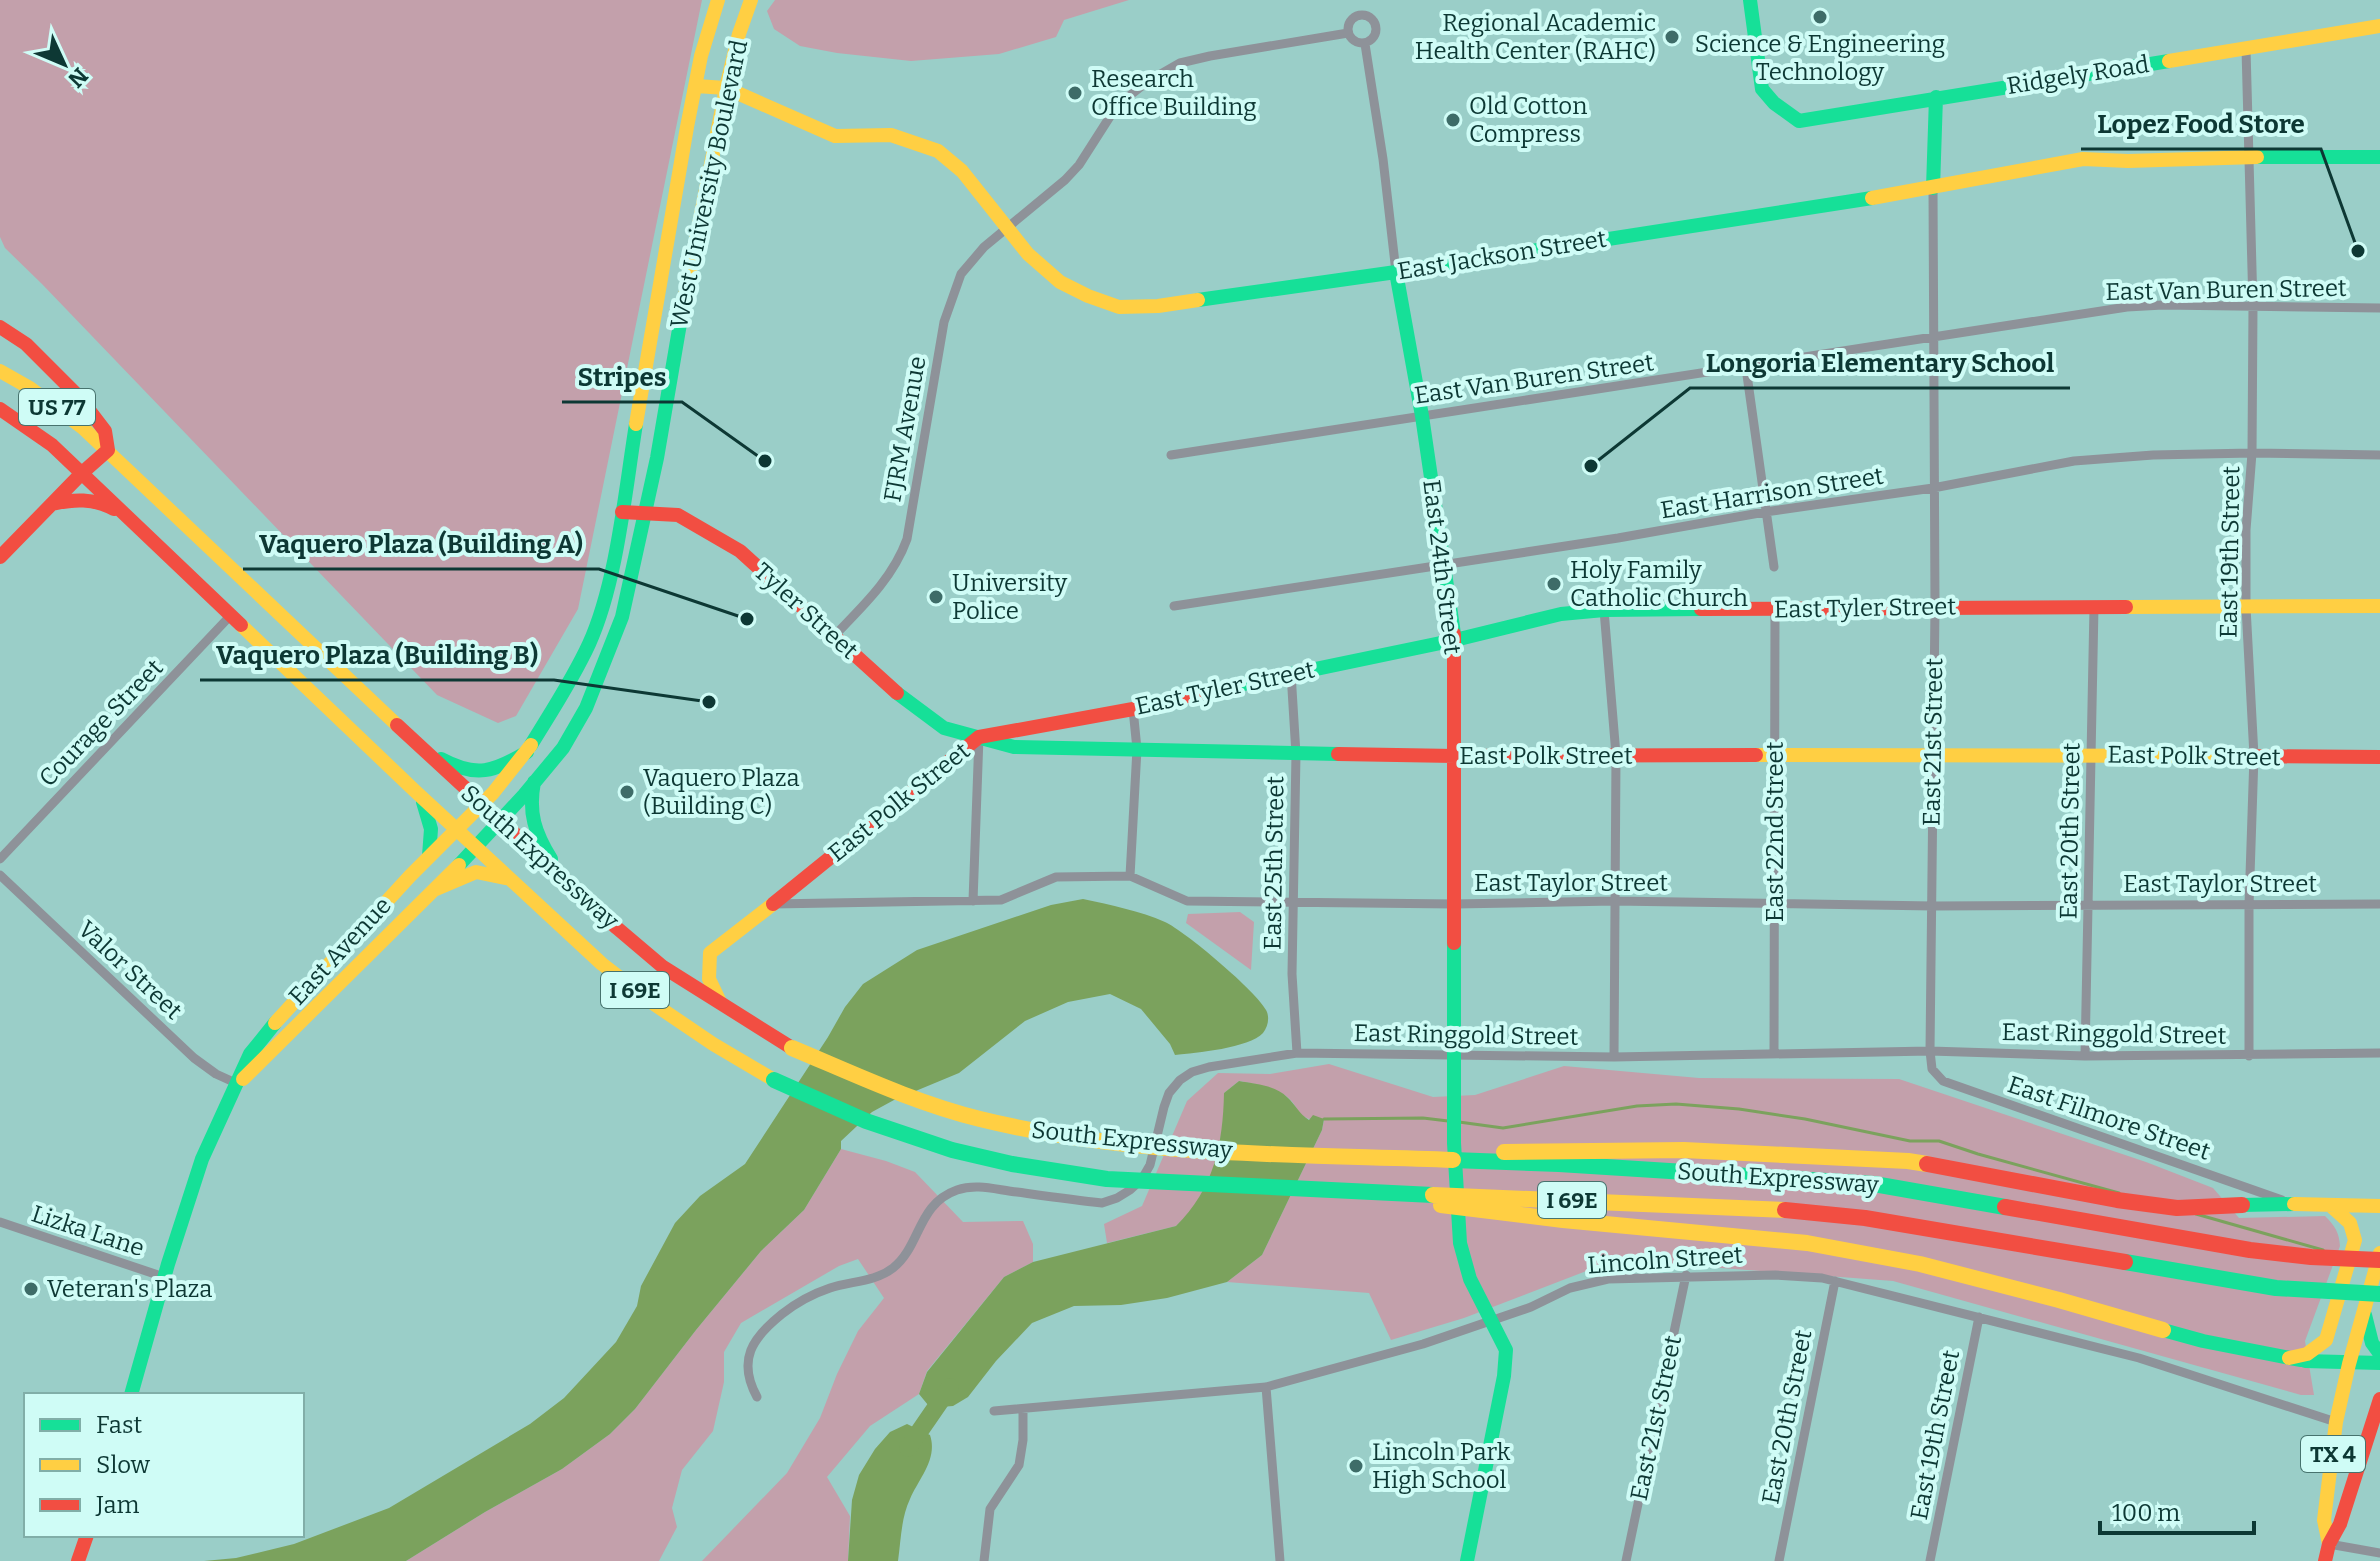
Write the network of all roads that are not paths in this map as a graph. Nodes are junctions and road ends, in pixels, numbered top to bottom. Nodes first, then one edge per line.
1 (718, 0) edge
2 (751, 0) edge
3 (1750, 0) edge
4 (2380, 26) edge
5 (1348, 33) junction
6 (1365, 44) junction
7 (2246, 49) junction
8 (696, 86) junction
9 (726, 88) junction
10 (1936, 97) junction
11 (2250, 157) junction
12 (2380, 157) edge
13 (1933, 188) junction
14 (1008, 228) junction
15 (1396, 272) junction
16 (2253, 306) junction
17 (2380, 308) edge
18 (0, 327) edge
19 (1934, 337) junction
20 (1746, 368) junction
21 (0, 371) edge
22 (0, 409) edge
23 (1422, 416) junction
24 (108, 450) junction
25 (2252, 453) junction
26 (1171, 455) dead end
27 (2380, 455) edge
28 (82, 473) junction
29 (1933, 488) junction
30 (50, 505) junction
31 (622, 512) junction
32 (1765, 512) junction
33 (645, 514) junction
34 (131, 519) junction
35 (0, 557) edge
36 (1442, 566) junction
37 (1774, 567) dead end
38 (1174, 606) dead end
39 (2380, 606) edge
40 (1935, 607) junction
41 (2094, 607) junction
42 (2246, 607) junction
43 (1604, 610) junction
44 (1775, 610) junction
45 (231, 615) junction
46 (835, 635) junction
47 (1455, 640) junction
48 (1291, 673) junction
49 (1133, 709) junction
50 (979, 737) junction
51 (415, 742) junction
52 (1137, 749) junction
53 (527, 752) junction
54 (1296, 754) junction
55 (1932, 754) junction
56 (1616, 755) junction
57 (2092, 755) junction
58 (1455, 756) junction
59 (1775, 756) junction
60 (2254, 756) junction
61 (2380, 757) edge
62 (534, 782) junction
63 (421, 797) junction
64 (482, 804) junction
65 (499, 820) junction
66 (457, 830) junction
67 (476, 847) junction
68 (429, 856) junction
69 (0, 859) edge
70 (0, 875) edge
71 (1130, 876) junction
72 (565, 880) junction
73 (511, 881) junction
74 (436, 889) junction
75 (973, 901) junction
76 (1614, 901) junction
77 (1294, 903) junction
78 (773, 904) junction
79 (1455, 904) junction
80 (1775, 904) junction
81 (2380, 904) edge
82 (2089, 905) junction
83 (2249, 905) junction
84 (1933, 906) junction
85 (723, 1007) junction
86 (1930, 1051) junction
87 (1297, 1053) junction
88 (1774, 1053) junction
89 (2380, 1053) edge
90 (1453, 1056) junction
91 (2085, 1056) junction
92 (2249, 1056) junction
93 (1614, 1057) junction
94 (238, 1084) junction
95 (1302, 1154) junction
96 (1336, 1191) junction
97 (2294, 1204) junction
98 (2330, 1205) junction
99 (2380, 1206) edge
100 (0, 1222) edge
101 (2380, 1253) edge
102 (2380, 1260) edge
103 (1686, 1275) junction
104 (164, 1277) junction
105 (1835, 1281) junction
106 (2380, 1294) edge
107 (2364, 1311) junction
108 (1979, 1317) junction
109 (1492, 1322) junction
110 (2380, 1354) edge
111 (2300, 1358) junction
112 (2380, 1363) edge
113 (2349, 1364) junction
114 (1266, 1387) junction
115 (132, 1393) edge
116 (757, 1397) dead end
117 (2380, 1399) edge
118 (1023, 1409) junction
119 (994, 1411) dead end
120 (2336, 1422) junction
121 (2377, 1430) edge
122 (86, 1537) edge
123 (2329, 1544) junction
124 (2380, 1553) edge
125 (78, 1561) edge
126 (984, 1561) edge
127 (1280, 1561) edge
128 (1467, 1561) edge
129 (1626, 1561) edge
130 (1779, 1561) edge
131 (1930, 1561) edge
132 (2325, 1561) edge

1 - 8 main road, West University Boulevard
2 - 9 main road, West University Boulevard
3 - 10 main road, Ridgely Road
4 - 7 main road, Ridgely Road
5 - 6 street
5 - 6 street
5 - 14 street, FJRM Avenue
6 - 15 street, East 24th Street
7 - 10 main road, Ridgely Road
7 - 11 street, East 19th Street
8 - 9 main road, East Jackson Street
8 - 31 main road, West University Boulevard
9 - 14 main road, East Jackson Street
9 - 33 main road, West University Boulevard
10 - 13 main road, East 21st Street
11 - 12 main road, East Jackson Street
11 - 13 main road, East Jackson Street
11 - 16 street, East 19th Street
13 - 15 main road, East Jackson Street
13 - 19 street, East 21st Street
14 - 15 main road, East Jackson Street
14 - 46 street, FJRM Avenue
15 - 23 main road, East 24th Street
16 - 17 street, East Van Buren Street
16 - 19 street, East Van Buren Street
16 - 25 street, East 19th Street
18 - 24 main road
19 - 20 street, East Van Buren Street
19 - 29 street, East 21st Street
20 - 23 street, East Van Buren Street
20 - 32 street
21 - 24 main road, South Expressway / US 77
22 - 28 main road, South Expressway / US 77
23 - 26 street, East Van Buren Street
23 - 36 main road, East 24th Street
24 - 28 main road
24 - 51 main road, South Expressway / US 77
25 - 27 street, East Harrison Street
25 - 29 street, East Harrison Street
25 - 42 street, East 19th Street
28 - 30 main road
28 - 34 main road, South Expressway / US 77
29 - 32 street, East Harrison Street
29 - 40 street, East 21st Street
30 - 34 main road
30 - 35 main road
31 - 33 main road, Tyler Street
31 - 53 main road, West University Boulevard
32 - 36 street, East Harrison Street
32 - 37 street
33 - 46 main road, Tyler Street
33 - 62 main road, West University Boulevard
34 - 45 main road, South Expressway / US 77
36 - 38 street, East Harrison Street
36 - 47 main road, East 24th Street
39 - 42 main road, East Tyler Street
40 - 41 main road, East Tyler Street
40 - 44 main road, East Tyler Street
40 - 55 street, East 21st Street
41 - 42 main road, East Tyler Street
41 - 57 street, East 20th Street
42 - 60 street, East 19th Street
43 - 44 main road, East Tyler Street
43 - 47 main road, East Tyler Street
43 - 56 street
44 - 59 street, East 22nd Street
45 - 63 main road, South Expressway / US 77
45 - 69 street, Courage Street
46 - 50 main road, Tyler Street
47 - 48 main road, East Tyler Street
47 - 58 main road, East 24th Street
48 - 49 main road, East Tyler Street
48 - 54 street, East 25th Street
49 - 50 main road, East Tyler Street
49 - 52 street
50 - 52 main road, East Polk Street
50 - 75 street
50 - 78 main road, East Polk Street
51 - 53 main road
51 - 64 main road, South Expressway / US 77
52 - 54 main road, East Polk Street
52 - 71 street
53 - 64 main road, West University Boulevard
54 - 58 main road, East Polk Street
54 - 77 street, East 25th Street
55 - 57 main road, East Polk Street
55 - 59 main road, East Polk Street
55 - 84 street, East 21st Street
56 - 58 main road, East Polk Street
56 - 59 main road, East Polk Street
56 - 76 street
57 - 60 main road, East Polk Street
57 - 82 street, East 20th Street
58 - 79 main road, East 24th Street
59 - 80 street, East 22nd Street
60 - 61 main road, East Polk Street
60 - 83 street, East 19th Street
62 - 65 main road, West University Boulevard
62 - 72 main road
63 - 66 main road, South Expressway / US 77
63 - 68 main road
64 - 65 main road, South Expressway / US 77
64 - 66 main road, West University Boulevard
65 - 67 main road, West University Boulevard
65 - 72 main road, South Expressway / I 69E
66 - 67 main road, South Expressway / US 77
66 - 68 main road, East Avenue
67 - 73 main road, South Expressway / I 69E
67 - 74 main road, East Avenue
68 - 94 main road, East Avenue
70 - 94 street, Valor Street
71 - 75 street, East Taylor Street
71 - 77 street, East Taylor Street
72 - 85 main road, South Expressway / I 69E
73 - 74 main road
73 - 96 main road, South Expressway / I 69E, bridge
74 - 94 main road, East Avenue
75 - 78 street, East Taylor Street
76 - 79 street, East Taylor Street
76 - 80 street, East Taylor Street
76 - 93 street
77 - 79 street, East Taylor Street
77 - 87 street, East 25th Street
78 - 85 main road, East Polk Street
79 - 90 main road, East 24th Street
80 - 84 street, East Taylor Street
80 - 88 street, East 22nd Street
81 - 83 street, East Taylor Street
82 - 83 street, East Taylor Street
82 - 84 street, East Taylor Street
82 - 91 street, East 20th Street
83 - 92 street, East 19th Street
84 - 86 street, East 21st Street
85 - 95 main road, South Expressway / I 69E, bridge
86 - 88 street, East Ringgold Street
86 - 91 street, East Ringgold Street
86 - 97 street, East Filmore Street
87 - 90 street, East Ringgold Street
87 - 116 street, East Ringgold Street
88 - 93 street, East Ringgold Street
89 - 92 street, East Ringgold Street
90 - 93 street, East Ringgold Street
90 - 109 main road, East 24th Street
91 - 92 street, East Ringgold Street
94 - 104 main road, East Avenue
95 - 97 main road, bridge
95 - 102 main road, South Expressway / I 69E, bridge
96 - 106 main road, South Expressway / I 69E, bridge
96 - 111 main road, bridge
97 - 98 main road
98 - 99 main road
98 - 111 main road
100 - 104 street, Lizka Lane
101 - 107 main road, TX 4
103 - 105 street, Lincoln Street
103 - 109 street, Lincoln Street
103 - 129 street, East 21st Street
104 - 115 main road, East Avenue
105 - 108 street, Lincoln Street
105 - 130 street, East 20th Street
107 - 110 main road
107 - 113 main road, TX 4
108 - 120 street, Lincoln Street
108 - 131 street, East 19th Street
109 - 114 street, Lincoln Street
109 - 128 main road
111 - 113 main road
112 - 113 main road
113 - 120 main road, TX 4
114 - 118 street, Lincoln Street
114 - 127 street
117 - 121 main road, TX 4
118 - 119 street, Lincoln Street
118 - 126 street
120 - 123 main road, TX 4
121 - 123 main road, TX 4
122 - 125 main road
123 - 124 street
123 - 132 main road, TX 4

